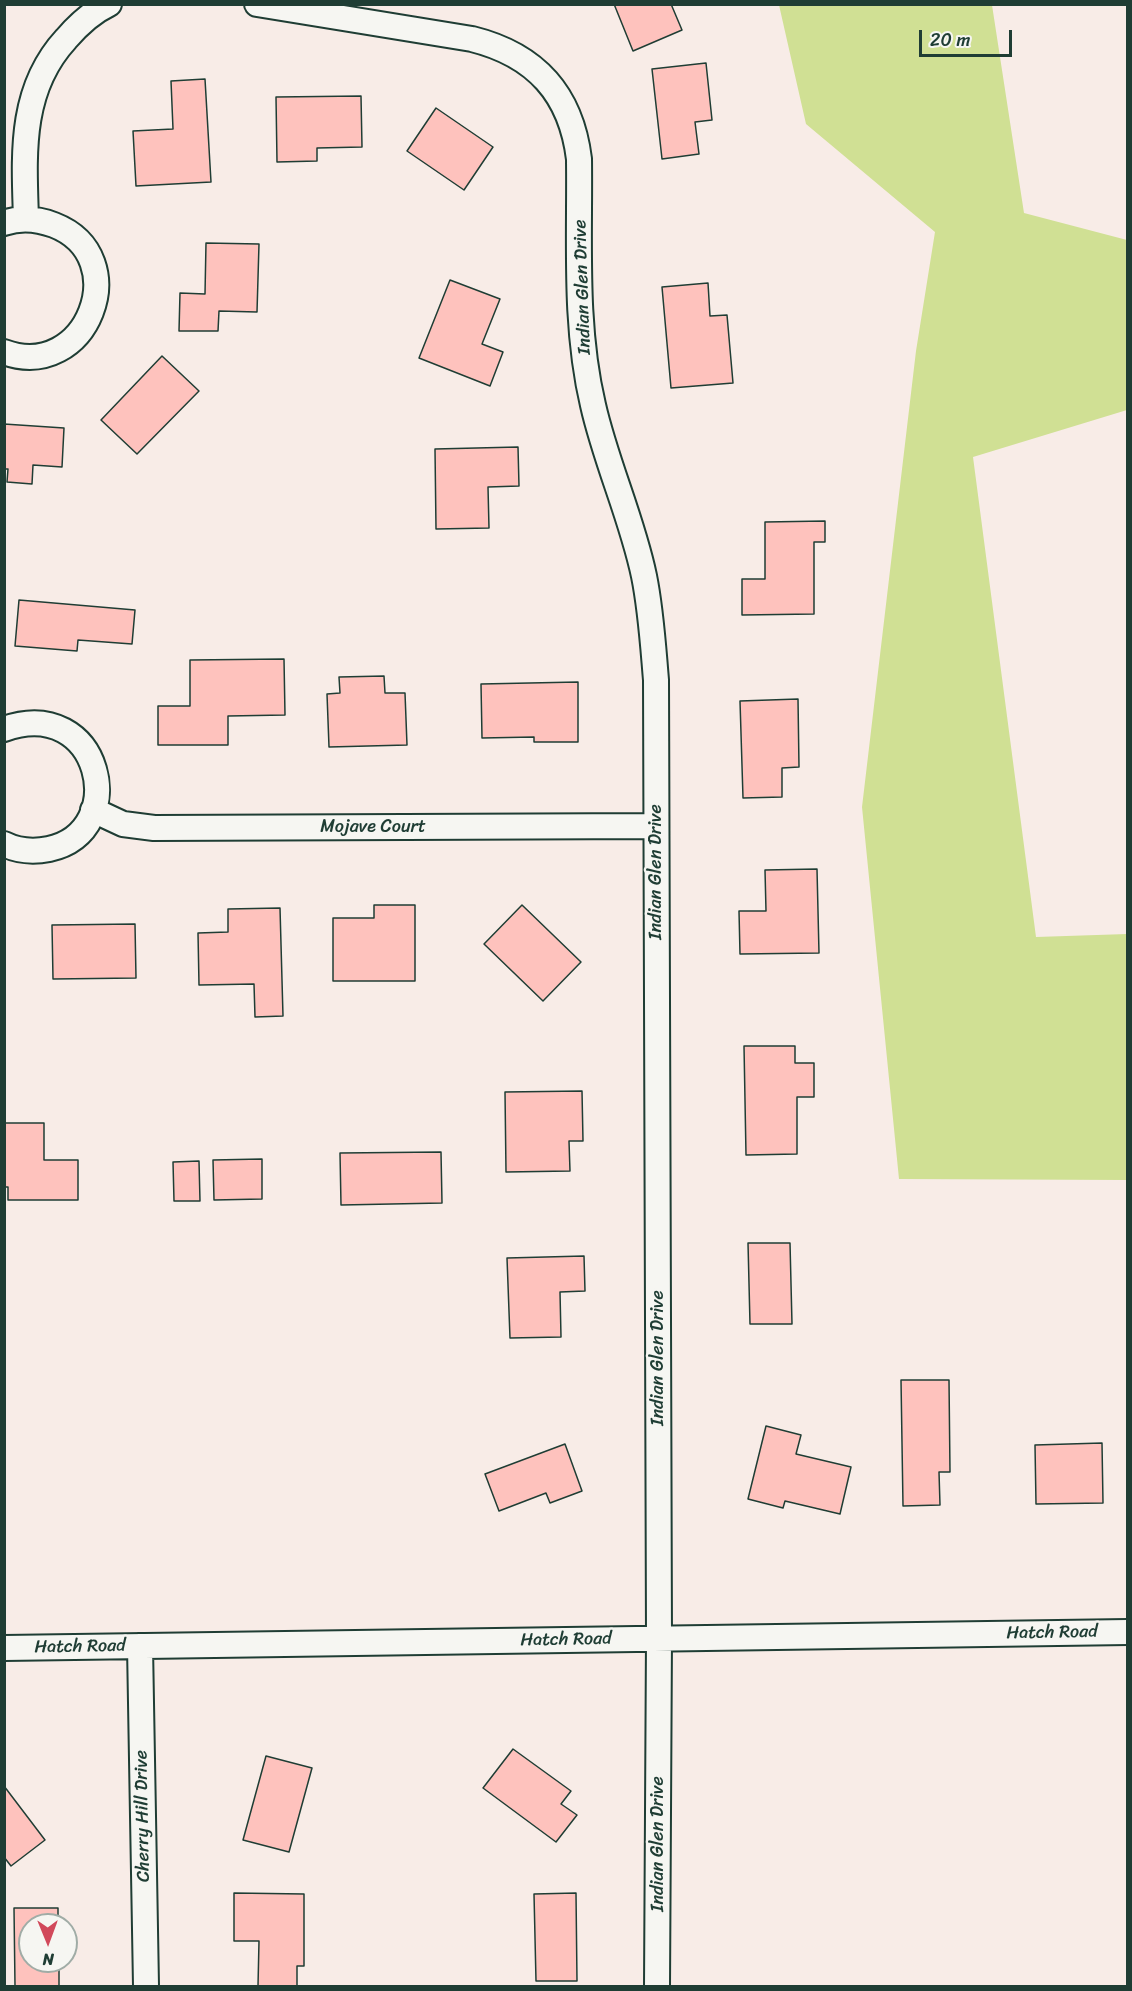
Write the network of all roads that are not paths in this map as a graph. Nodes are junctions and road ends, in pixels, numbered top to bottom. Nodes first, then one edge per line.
1 (109, 4) edge
2 (257, 4) edge
3 (15, 221) edge
4 (4, 352) edge
5 (4, 729) edge
6 (93, 810) junction
7 (656, 826) junction
8 (4, 844) edge
9 (1128, 1632) edge
10 (659, 1638) junction
11 (140, 1646) junction
12 (4, 1648) edge
13 (146, 1986) edge
14 (657, 1986) edge

1 - 3 street
2 - 7 street, Indian Glen Drive
3 - 4 street
5 - 6 street
6 - 7 street, Mojave Court
6 - 8 street
7 - 10 street, Indian Glen Drive
9 - 10 street, Hatch Road
10 - 11 street, Hatch Road
10 - 14 street, Indian Glen Drive
11 - 12 street, Hatch Road
11 - 13 street, Cherry Hill Drive

